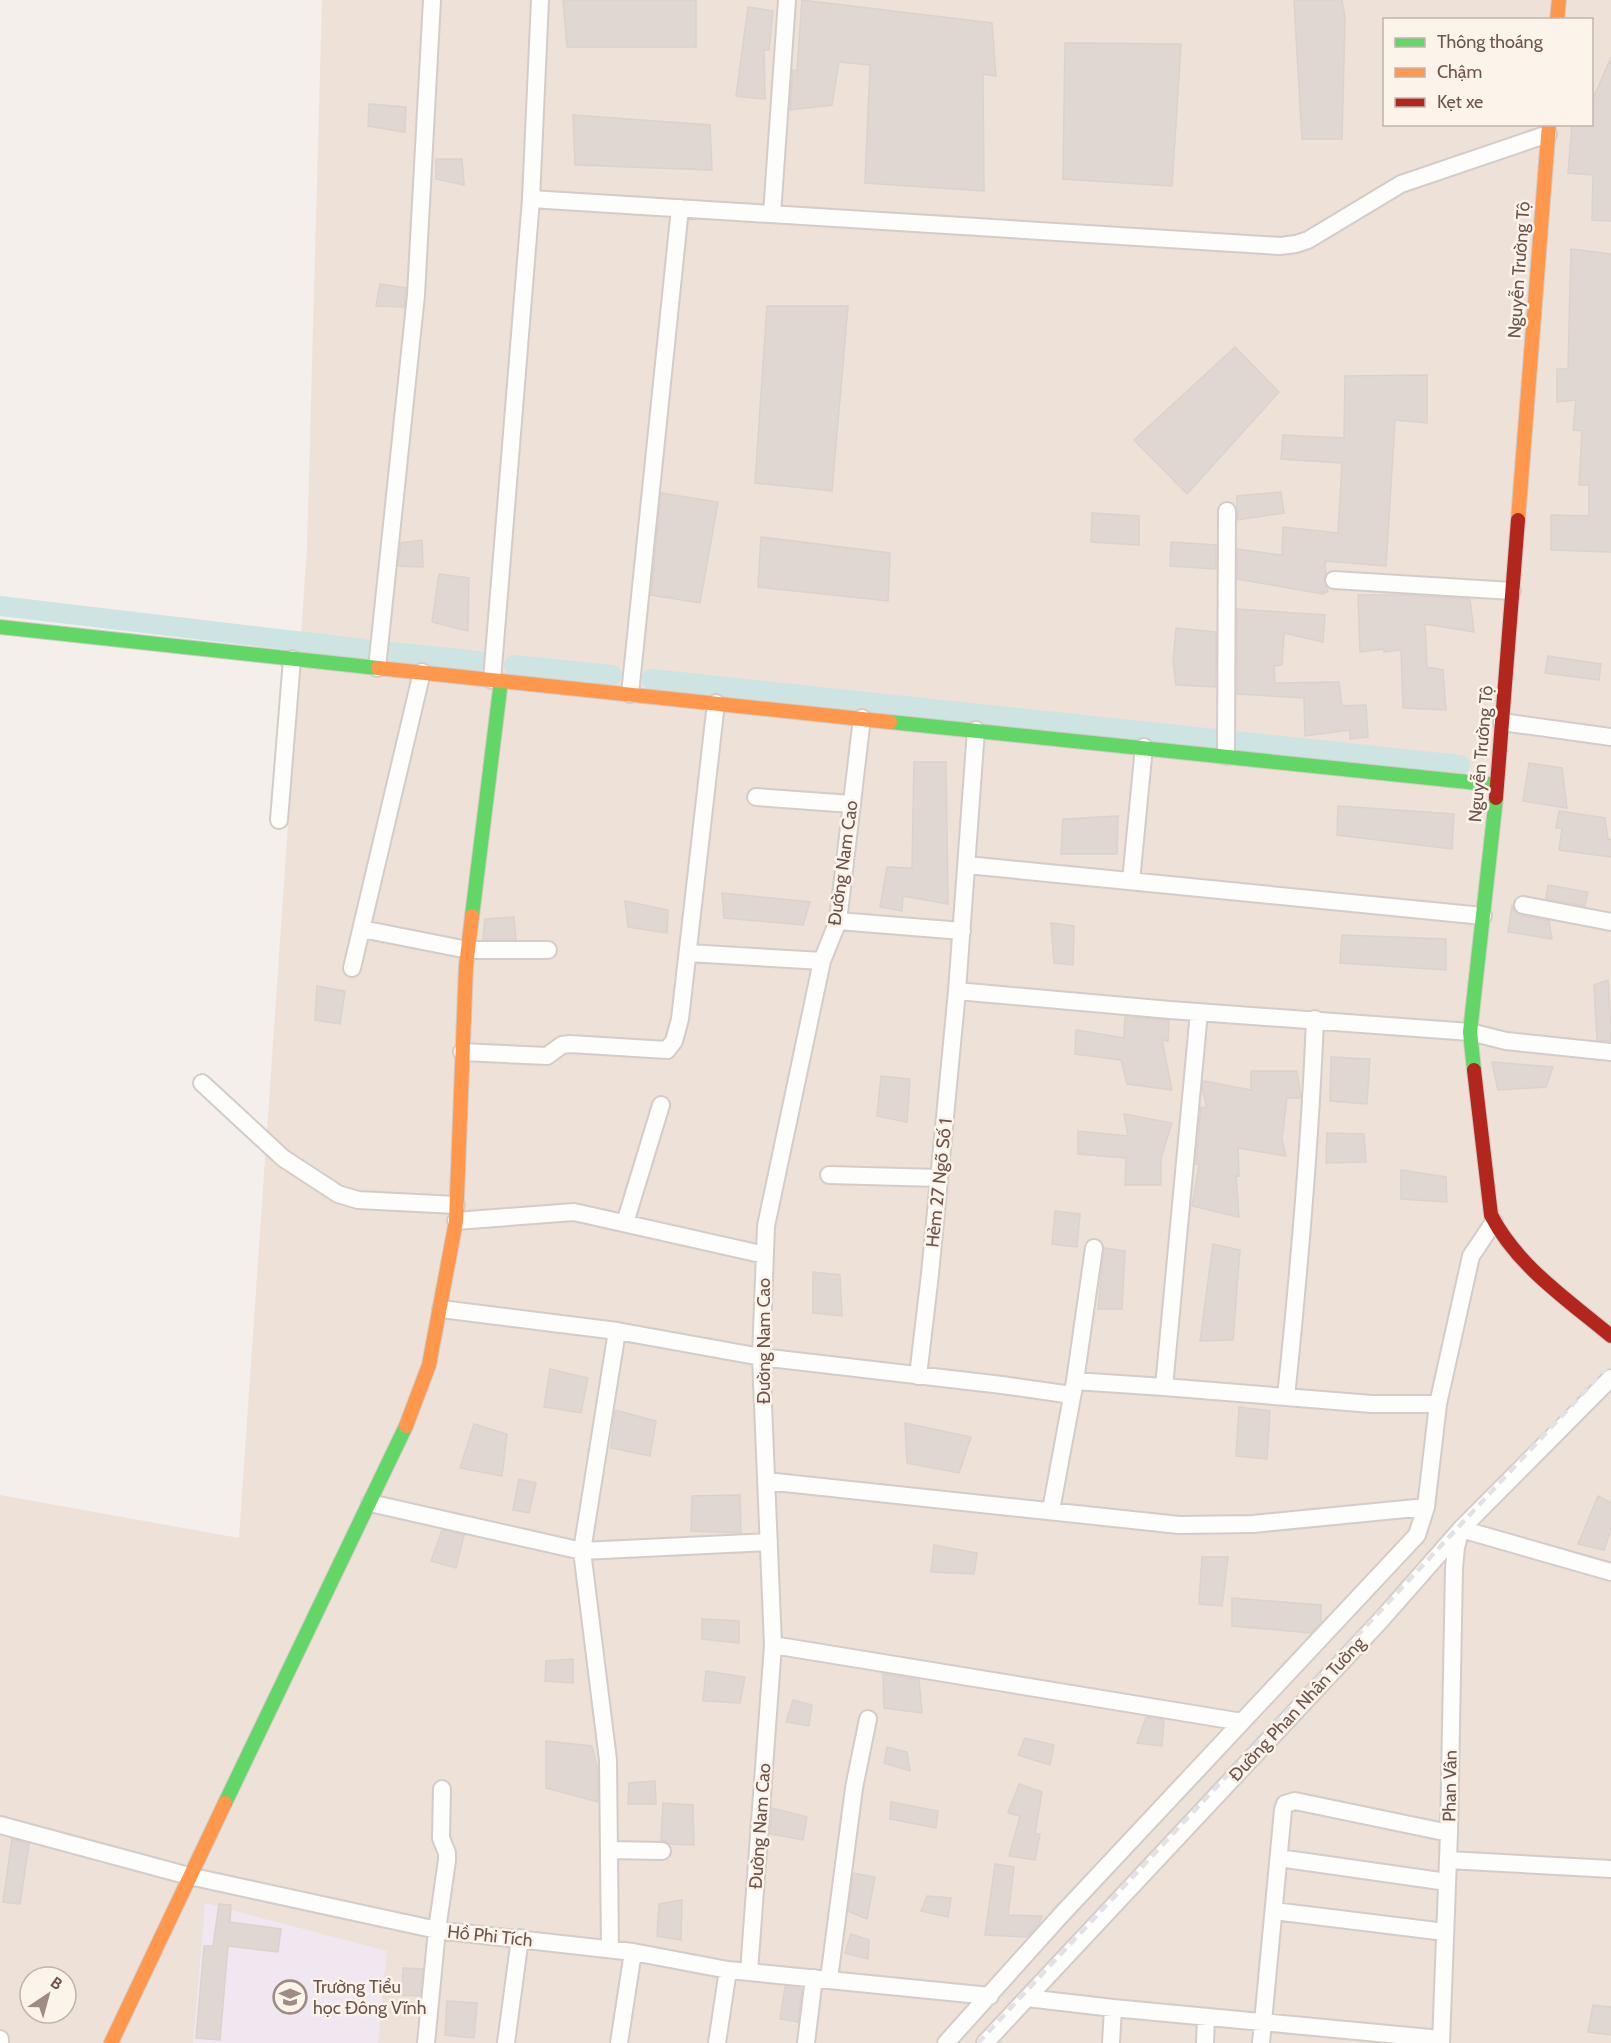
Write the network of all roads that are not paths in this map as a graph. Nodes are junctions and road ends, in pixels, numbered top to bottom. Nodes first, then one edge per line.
1 (432, 0) edge
2 (540, 0) edge
3 (787, 0) edge
4 (1559, 0) edge
5 (1557, 18) edge
6 (1549, 129) edge
7 (531, 199) junction
8 (680, 208) junction
9 (772, 214) junction
10 (1227, 511) dead end
11 (1334, 580) dead end
12 (1512, 591) junction
13 (0, 627) edge
14 (292, 659) junction
15 (377, 668) junction
16 (422, 672) junction
17 (497, 680) junction
18 (630, 694) junction
19 (716, 703) junction
20 (862, 718) junction
21 (1502, 722) junction
22 (976, 730) junction
23 (1611, 737) edge
24 (1144, 747) junction
25 (1226, 756) junction
26 (1497, 784) junction
27 (756, 797) dead end
28 (851, 804) junction
29 (279, 820) dead end
30 (967, 865) junction
31 (1131, 881) junction
32 (1523, 905) dead end
33 (1483, 916) junction
34 (838, 921) junction
35 (1611, 922) edge
36 (362, 929) junction
37 (962, 931) junction
38 (468, 950) junction
39 (548, 950) dead end
40 (688, 953) junction
41 (822, 961) junction
42 (352, 968) dead end
43 (957, 991) junction
44 (1199, 1012) junction
45 (1315, 1019) junction
46 (1470, 1032) junction
47 (462, 1052) junction
48 (1611, 1052) edge
49 (202, 1083) dead end
50 (661, 1104) dead end
51 (829, 1175) dead end
52 (939, 1178) junction
53 (456, 1213) junction
54 (1494, 1222) junction
55 (625, 1223) junction
56 (1094, 1248) dead end
57 (765, 1255) junction
58 (441, 1309) junction
59 (617, 1331) junction
60 (1611, 1336) edge
61 (761, 1357) junction
62 (918, 1376) junction
63 (1611, 1378) edge
64 (1164, 1387) junction
65 (1074, 1388) junction
66 (1286, 1397) junction
67 (1438, 1404) junction
68 (766, 1480) junction
69 (370, 1503) junction
70 (1426, 1507) junction
71 (1051, 1510) junction
72 (1461, 1529) junction
73 (769, 1542) junction
74 (582, 1551) junction
75 (1611, 1572) edge
76 (773, 1645) junction
77 (868, 1719) dead end
78 (1242, 1722) junction
79 (442, 1788) dead end
80 (0, 1825) edge
81 (1449, 1833) junction
82 (609, 1850) junction
83 (662, 1851) dead end
84 (1279, 1858) junction
85 (1448, 1860) junction
86 (1611, 1869) edge
87 (189, 1876) junction
88 (1447, 1882) junction
89 (1274, 1911) junction
90 (437, 1930) junction
91 (1445, 1932) junction
92 (520, 1938) junction
93 (610, 1949) junction
94 (633, 1952) junction
95 (728, 1970) junction
96 (749, 1972) junction
97 (821, 1978) junction
98 (990, 1996) junction
99 (1026, 1998) junction
100 (1113, 2008) junction
101 (1206, 2017) junction
102 (1264, 2022) junction
103 (1441, 2041) edge
104 (111, 2043) edge
105 (426, 2043) edge
106 (506, 2043) edge
107 (619, 2043) edge
108 (717, 2043) edge
109 (806, 2043) edge
110 (946, 2043) edge
111 (985, 2043) edge
112 (1111, 2043) edge
113 (1205, 2043) edge
114 (1261, 2043) edge

1 - 15 street
2 - 7 street
3 - 9 street
4 - 5 street
6 - 9 street
6 - 12 street, Nguyễn Trường Tộ
7 - 8 street
7 - 17 street
8 - 9 street
8 - 18 street
10 - 25 street
11 - 12 street
12 - 21 street, Nguyễn Trường Tộ
13 - 14 street
14 - 15 street
14 - 29 street
15 - 16 street
16 - 17 street
16 - 36 street
17 - 18 street
17 - 38 street
18 - 19 street
19 - 20 street
19 - 40 street
20 - 22 street
20 - 28 street, Đường Nam Cao
21 - 23 street
21 - 26 street, Nguyễn Trường Tộ
22 - 24 street
22 - 30 street, Hẻm 27 Ngõ Số 1
24 - 25 street
24 - 31 street
25 - 26 street
26 - 33 street, Nguyễn Trường Tộ
27 - 28 street
28 - 34 street, Đường Nam Cao
30 - 31 street
30 - 37 street, Hẻm 27 Ngõ Số 1
31 - 33 street
32 - 35 street
33 - 46 street, Nguyễn Trường Tộ
34 - 37 street
34 - 41 street, Đường Nam Cao
36 - 38 street
36 - 42 street
37 - 43 street, Hẻm 27 Ngõ Số 1
38 - 39 street
38 - 47 street
40 - 41 street
40 - 47 street
41 - 57 street, Đường Nam Cao
43 - 44 street
43 - 52 street, Hẻm 27 Ngõ Số 1
44 - 45 street
44 - 64 street
45 - 46 street
45 - 66 street
46 - 48 street
46 - 54 street, Nguyễn Trường Tộ
47 - 53 street
49 - 53 street
50 - 55 street
51 - 52 street
52 - 62 street, Hẻm 27 Ngõ Số 1
53 - 55 street
53 - 58 street
54 - 60 street, Nguyễn Trường Tộ
54 - 67 street
55 - 57 street
56 - 65 street
57 - 61 street, Đường Nam Cao
58 - 59 street
58 - 69 street
59 - 61 street
59 - 74 street
61 - 62 street
61 - 68 street, Đường Nam Cao
62 - 65 street
63 - 72 street, Đường Phan Nhân Tường
64 - 65 street
64 - 66 street
65 - 71 street
66 - 67 street
67 - 70 street
68 - 71 street
68 - 73 street, Đường Nam Cao
69 - 74 street
69 - 87 street
70 - 71 street
70 - 78 street
72 - 75 street
72 - 81 street, Phan Vân
72 - 99 street, Đường Phan Nhân Tường
73 - 74 street
73 - 76 street, Đường Nam Cao
74 - 82 street
76 - 78 street
76 - 96 street, Đường Nam Cao
77 - 97 street
78 - 98 street
79 - 90 street
80 - 87 street, Hồ Phi Tích
81 - 84 street
81 - 85 street, Phan Vân
82 - 83 street
82 - 93 street
84 - 88 street
84 - 89 street
85 - 86 street
85 - 88 street, Phan Vân
87 - 90 street, Hồ Phi Tích
87 - 104 street
88 - 91 street, Phan Vân
89 - 91 street
89 - 102 street
90 - 92 street, Hồ Phi Tích
90 - 105 street
91 - 103 street, Phan Vân
92 - 93 street, Hồ Phi Tích
92 - 106 street
93 - 94 street, Hồ Phi Tích
94 - 95 street, Hồ Phi Tích
94 - 107 street
95 - 96 street, Hồ Phi Tích
95 - 108 street
96 - 97 street, Hồ Phi Tích
97 - 98 street, Hồ Phi Tích
97 - 109 street
98 - 110 street
99 - 100 street
99 - 111 street, Đường Phan Nhân Tường
100 - 101 street
100 - 112 street
101 - 102 street
101 - 113 street
102 - 103 street
102 - 114 street

